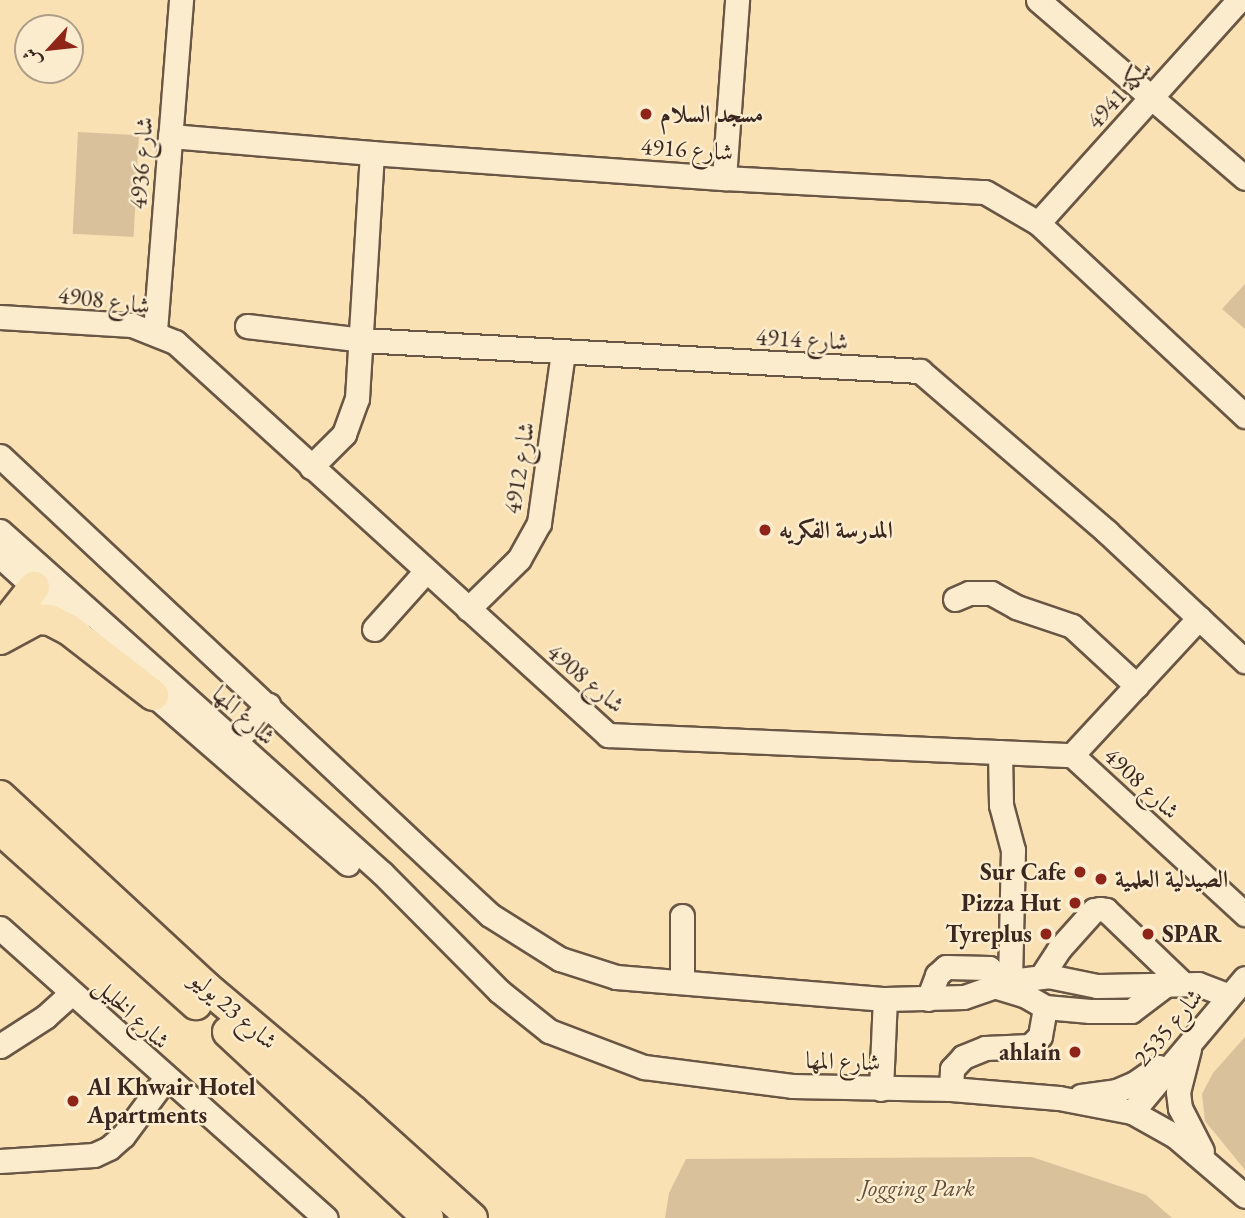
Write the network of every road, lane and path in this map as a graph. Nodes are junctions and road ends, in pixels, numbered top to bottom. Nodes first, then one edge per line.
1 (181, 0) edge
2 (737, 0) edge
3 (1038, 0) edge
4 (1239, 0) edge
5 (1153, 96) junction
6 (170, 136) junction
7 (372, 152) junction
8 (724, 178) junction
9 (1245, 178) edge
10 (1038, 223) junction
11 (0, 317) edge
12 (247, 326) dead end
13 (155, 331) junction
14 (362, 340) junction
15 (563, 352) junction
16 (1245, 416) edge
17 (0, 456) edge
18 (311, 467) junction
19 (0, 530) edge
20 (0, 556) edge
21 (426, 571) junction
22 (32, 573) junction
23 (954, 599) dead end
24 (0, 602) edge
25 (468, 609) junction
26 (1199, 618) junction
27 (374, 629) dead end
28 (0, 630) edge
29 (0, 639) edge
30 (1245, 661) edge
31 (1136, 685) junction
32 (153, 695) junction
33 (268, 705) junction
34 (235, 743) junction
35 (1000, 752) junction
36 (1072, 755) junction
37 (2, 805) edge
38 (1245, 914) edge
39 (682, 916) dead end
40 (0, 928) edge
41 (450, 943) junction
42 (1041, 977) junction
43 (1245, 978) edge
44 (682, 982) junction
45 (1175, 983) junction
46 (1004, 984) junction
47 (72, 993) junction
48 (1229, 996) junction
49 (885, 999) junction
50 (929, 999) junction
51 (1045, 1007) junction
52 (1193, 1038) junction
53 (0, 1046) edge
54 (165, 1079) junction
55 (881, 1088) junction
56 (951, 1089) junction
57 (1059, 1098) junction
58 (1132, 1112) junction
59 (347, 1144) junction
60 (1207, 1160) junction
61 (0, 1161) edge
62 (1245, 1196) edge
63 (471, 1217) edge
64 (325, 1218) edge
65 (405, 1218) edge
66 (428, 1218) edge

1 - 6 street, 4936 شارع
2 - 8 street
3 - 5 street
4 - 5 street, سكة 4941
5 - 9 street
5 - 10 street, سكة 4941
6 - 7 street, 4916 شارع
6 - 13 street, 4936 شارع
7 - 8 street, 4916 شارع
7 - 14 street
8 - 10 street, 4916 شارع
10 - 16 street, 4916 شارع
11 - 13 street, 4908 شارع
12 - 14 street, 4914 شارع
13 - 18 street, 4908 شارع
14 - 15 street, 4914 شارع
14 - 18 street
15 - 25 street, 4912 شارع
15 - 26 street, 4914 شارع
17 - 33 street
18 - 21 street, 4908 شارع
19 - 22 street, شارع المها
20 - 22 street, شارع المها
21 - 25 street, 4908 شارع
21 - 27 street
22 - 24 main road
22 - 28 main road
22 - 32 street, شارع المها
22 - 34 street, شارع المها
23 - 31 street
25 - 35 street, 4908 شارع
26 - 30 street, 4914 شارع
26 - 31 street
29 - 32 main road
31 - 36 street
32 - 41 street, شارع المها
33 - 34 street
33 - 44 street
34 - 41 street, شارع المها
35 - 36 street, 4908 شارع
35 - 46 street
36 - 38 street, 4908 شارع
37 - 59 main road, شارع 23 يوليو
37 - 63 main road, شارع 23 يوليو
39 - 44 street
40 - 47 street, شارع الخليل
41 - 55 street, شارع المها
42 - 45 street
42 - 45 street
42 - 46 street
43 - 48 street, 2535 شارع
44 - 49 street
45 - 48 street
45 - 51 street
46 - 50 street
46 - 50 street
46 - 51 street
47 - 53 street
47 - 54 street, شارع الخليل
48 - 52 street, 2535 شارع
49 - 50 street
49 - 55 street
51 - 56 street
52 - 57 street
52 - 58 street, 2535 شارع
52 - 60 street
54 - 61 street
54 - 64 street, شارع الخليل
55 - 56 street, شارع المها
56 - 57 street, شارع المها
57 - 58 street, شارع المها
58 - 60 street, شارع المها
59 - 65 main road
59 - 66 main road, شارع 23 يوليو
60 - 62 street, شارع المها

